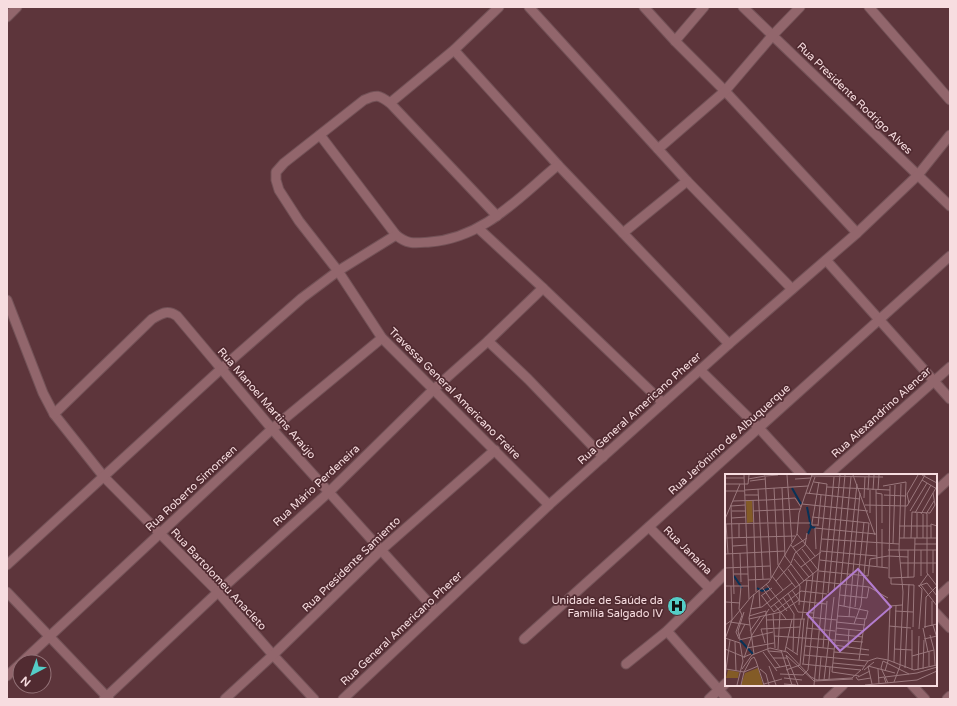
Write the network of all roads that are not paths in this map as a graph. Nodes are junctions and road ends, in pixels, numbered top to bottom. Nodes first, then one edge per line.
1 (17, 7) edge
2 (499, 7) edge
3 (529, 7) edge
4 (644, 7) edge
5 (704, 7) edge
6 (743, 7) edge
7 (800, 7) edge
8 (869, 7) edge
9 (7, 16) edge
10 (772, 36) junction
11 (675, 41) junction
12 (454, 50) junction
13 (725, 91) junction
14 (950, 100) edge
15 (390, 104) junction
16 (320, 135) junction
17 (950, 135) edge
18 (658, 148) junction
19 (558, 165) junction
20 (918, 175) junction
21 (687, 181) junction
22 (950, 206) edge
23 (497, 216) junction
24 (478, 228) junction
25 (857, 233) junction
26 (623, 234) junction
27 (396, 235) junction
28 (950, 256) edge
29 (826, 260) junction
30 (338, 271) junction
31 (543, 288) junction
32 (792, 289) junction
33 (7, 300) edge
34 (879, 319) junction
35 (382, 338) junction
36 (488, 341) junction
37 (728, 344) junction
38 (950, 367) edge
39 (221, 369) junction
40 (700, 370) junction
41 (934, 382) junction
42 (434, 389) junction
43 (950, 399) edge
44 (663, 403) junction
45 (54, 414) junction
46 (759, 428) junction
47 (272, 429) junction
48 (495, 450) junction
49 (603, 457) junction
50 (801, 474) edge
51 (829, 474) edge
52 (104, 477) junction
53 (950, 478) edge
54 (937, 490) edge
55 (329, 492) junction
56 (549, 505) junction
57 (649, 527) junction
58 (161, 533) junction
59 (381, 550) junction
60 (7, 565) edge
61 (725, 574) edge
62 (950, 586) edge
63 (710, 589) junction
64 (7, 592) edge
65 (218, 592) junction
66 (937, 598) edge
67 (436, 611) junction
68 (937, 614) edge
69 (950, 628) edge
70 (667, 632) junction
71 (49, 637) junction
72 (524, 639) dead end
73 (31, 654) edge
74 (273, 655) junction
75 (626, 664) dead end
76 (725, 684) edge
77 (842, 686) edge
78 (913, 686) edge
79 (718, 690) junction
80 (950, 696) edge
81 (107, 698) edge
82 (225, 699) edge
83 (314, 699) edge
84 (343, 699) edge
85 (709, 699) edge
86 (726, 699) edge
87 (828, 699) edge
88 (925, 699) edge
89 (947, 699) edge

1 - 9 street
2 - 12 street
3 - 18 street
4 - 11 street
5 - 11 street
6 - 10 street, Rua Presidente Rodrigo Alves
7 - 10 street
8 - 14 street
10 - 13 street
10 - 20 street, Rua Presidente Rodrigo Alves
11 - 13 street
12 - 15 street
12 - 19 street
13 - 18 street
13 - 25 street
15 - 16 street
15 - 23 street
16 - 27 street
16 - 30 street, Travessa General Americano Freire
17 - 20 street, Rua General Americano Pherer
18 - 21 street
19 - 23 street
19 - 26 street
20 - 22 street, Rua Presidente Rodrigo Alves
20 - 25 street, Rua General Americano Pherer
21 - 26 street
21 - 32 street
23 - 24 street
24 - 27 street
24 - 31 street
25 - 29 street, Rua General Americano Pherer
26 - 37 street
27 - 30 street
28 - 34 street, Rua Jerônimo de Albuquerque
29 - 32 street, Rua General Americano Pherer
29 - 34 street
30 - 35 street, Travessa General Americano Freire
30 - 39 street
31 - 36 street, Rua Mário Perdeneira
31 - 44 street
32 - 37 street, Rua General Americano Pherer
33 - 45 street, Rua Bartolomeu Anacleto
34 - 41 street
34 - 46 street, Rua Jerônimo de Albuquerque
35 - 42 street, Travessa General Americano Freire
35 - 47 street, Rua Roberto Simonsen
36 - 42 street, Rua Mário Perdeneira
36 - 49 street
37 - 40 street, Rua General Americano Pherer
38 - 41 street, Rua Alexandrino Alencar
39 - 45 street, Rua Manoel Martins Araújo
39 - 47 street, Rua Manoel Martins Araújo
39 - 52 street
40 - 44 street, Rua General Americano Pherer
40 - 46 street
41 - 43 street
41 - 51 street, Rua Alexandrino Alencar
42 - 48 street, Travessa General Americano Freire
42 - 55 street, Rua Mário Perdeneira
44 - 49 street, Rua General Americano Pherer
45 - 52 street, Rua Bartolomeu Anacleto
46 - 50 street
46 - 57 street, Rua Jerônimo de Albuquerque
47 - 55 street, Rua Manoel Martins Araújo
47 - 58 street, Rua Roberto Simonsen
48 - 56 street, Travessa General Americano Freire
48 - 59 street, Rua Presidente Samiento
49 - 56 street, Rua General Americano Pherer
52 - 58 street, Rua Bartolomeu Anacleto
52 - 60 street
53 - 54 street
55 - 59 street, Rua Manoel Martins Araújo
55 - 65 street, Rua Mário Perdeneira
56 - 67 street, Rua General Americano Pherer
57 - 63 street, Rua Janaína
57 - 72 street, Rua Jerônimo de Albuquerque
58 - 65 street, Rua Bartolomeu Anacleto
58 - 71 street, Rua Roberto Simonsen
59 - 67 street, Rua Manoel Martins Araújo
59 - 74 street, Rua Presidente Samiento
61 - 63 street
62 - 66 street
63 - 70 street
64 - 71 street
65 - 74 street, Rua Bartolomeu Anacleto
65 - 81 street, Rua Mário Perdeneira
67 - 84 street, Rua General Americano Pherer
68 - 69 street
70 - 75 street
70 - 79 street
71 - 73 street, Rua Roberto Simonsen
71 - 81 street
74 - 82 street, Rua Presidente Samiento
74 - 83 street, Rua Bartolomeu Anacleto
76 - 79 street
77 - 87 street
78 - 88 street
79 - 85 street
79 - 86 street
80 - 89 street

